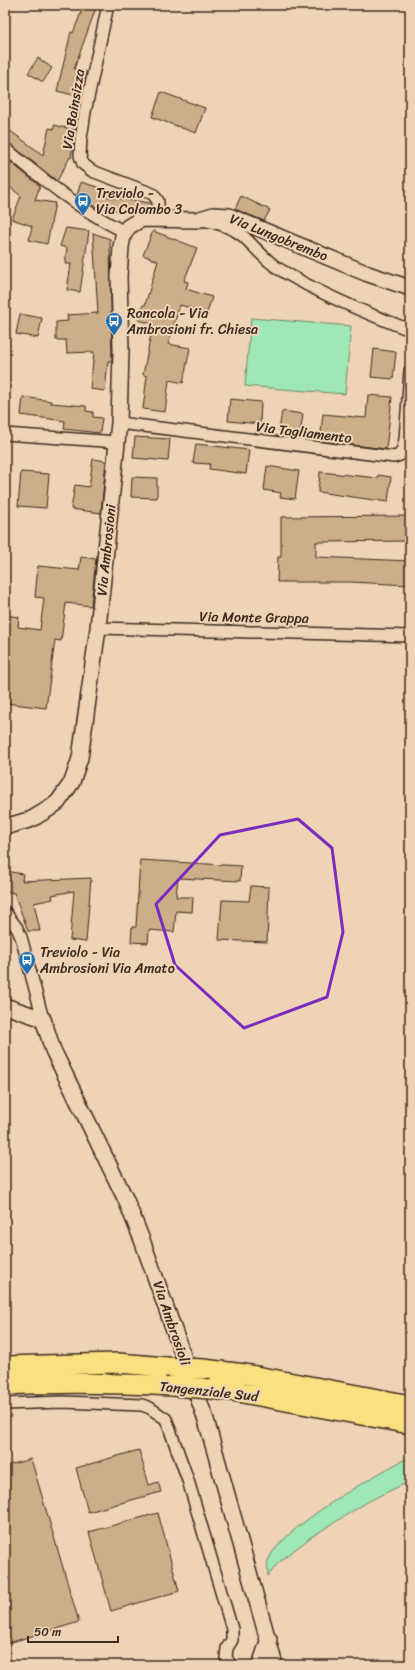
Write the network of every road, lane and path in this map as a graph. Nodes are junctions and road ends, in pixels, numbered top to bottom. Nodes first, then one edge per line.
1 (108, 5) edge
2 (5, 148) edge
3 (158, 219) junction
4 (197, 220) junction
5 (124, 232) junction
6 (410, 288) edge
7 (410, 330) edge
8 (410, 371) edge
9 (119, 422) junction
10 (5, 434) edge
11 (117, 442) junction
12 (98, 628) junction
13 (410, 636) edge
14 (5, 827) edge
15 (5, 912) edge
16 (5, 1006) edge
17 (43, 1019) junction
18 (5, 1366) edge
19 (5, 1385) edge
20 (5, 1404) edge
21 (410, 1405) edge
22 (410, 1424) edge
23 (268, 1640) junction
24 (231, 1665) edge
25 (260, 1665) edge
26 (275, 1665) edge

1 - 3 street, Via Bainsizza
2 - 5 street
3 - 4 street, Via Lungobrembo
3 - 5 street, Via Lungobrembo
4 - 6 street, Via Lungobrembo
4 - 7 street
5 - 9 street, Via Ambrosioni
8 - 9 street, Via Tagliamento
9 - 11 street, Via Ambrosioni
10 - 11 street
11 - 12 street, Via Ambrosioni
12 - 13 street, Via Monte Grappa
12 - 14 street, Via Ambrosioni
15 - 17 street
16 - 17 street
17 - 23 street, Via Ambrosioli
18 - 21 highway, Tangenziale Sud, bridge
19 - 22 highway, Tangenziale Sud, bridge
20 - 24 street
23 - 25 street
23 - 26 street, Via Ambrosioli

